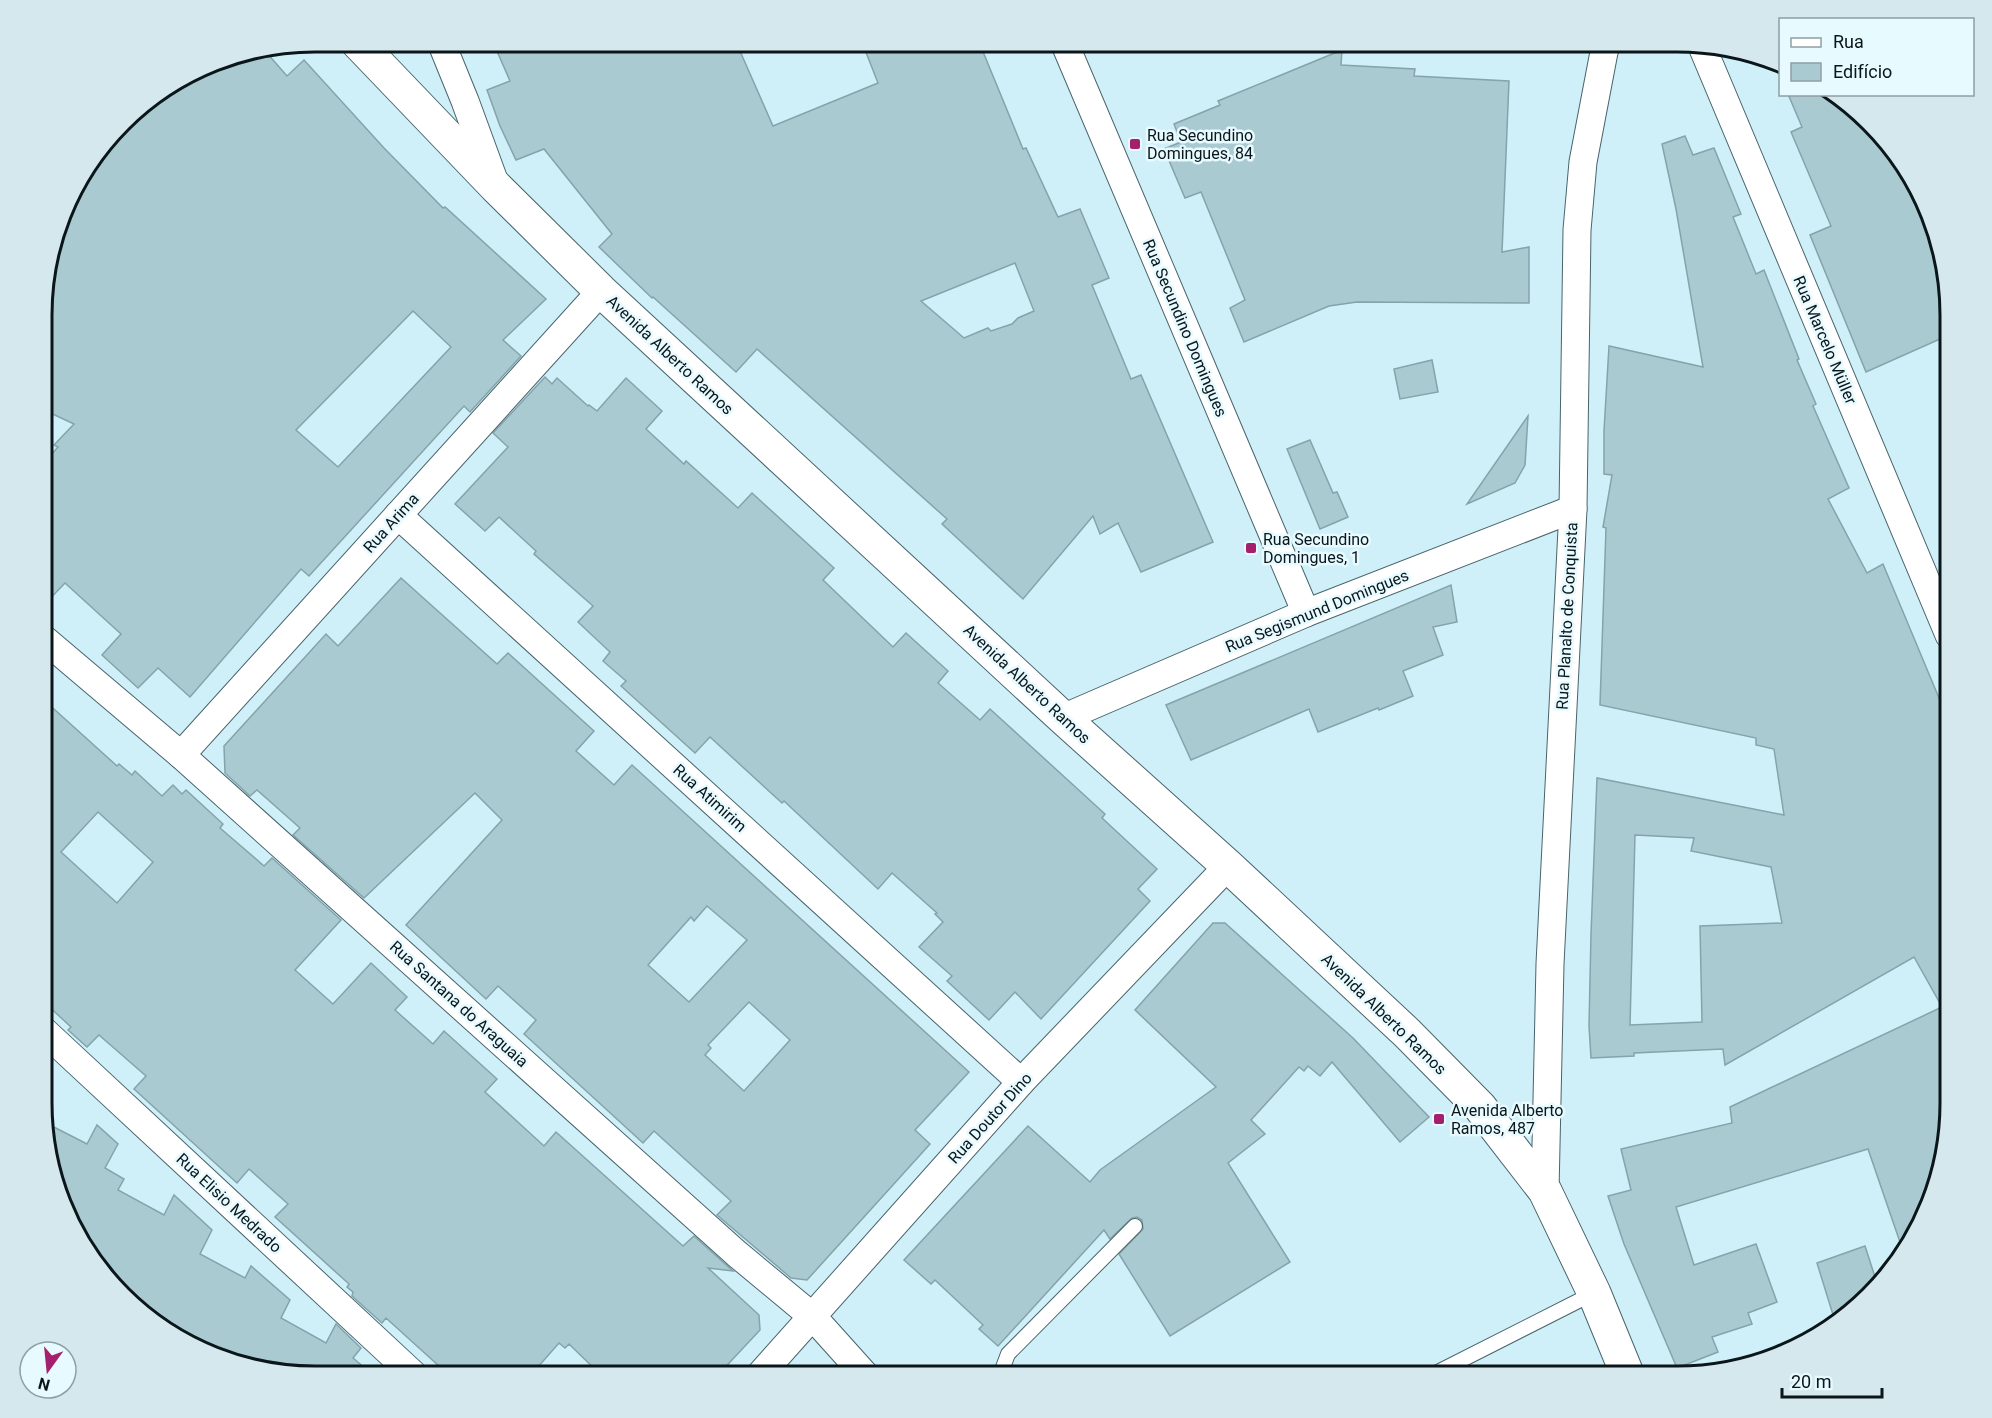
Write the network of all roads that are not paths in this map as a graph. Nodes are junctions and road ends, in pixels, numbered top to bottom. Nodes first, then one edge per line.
1 (367, 52) edge
2 (445, 52) edge
3 (1068, 52) edge
4 (1604, 52) edge
5 (1705, 54) edge
6 (496, 187) junction
7 (601, 291) junction
8 (1573, 509) junction
9 (399, 515) junction
10 (1306, 613) junction
11 (1940, 614) edge
12 (52, 646) edge
13 (1063, 718) junction
14 (181, 755) junction
15 (1228, 866) junction
16 (52, 1038) edge
17 (1021, 1082) junction
18 (1545, 1191) junction
19 (1135, 1226) dead end
20 (1594, 1293) junction
21 (813, 1317) junction
22 (403, 1366) edge
23 (768, 1366) edge
24 (857, 1366) edge
25 (1004, 1366) edge
26 (1450, 1366) edge
27 (1623, 1366) edge

1 - 6 main road, Avenida Alberto Ramos
2 - 6 street
3 - 10 street, Rua Secundino Domingues
4 - 8 street, Rua Planalto de Conquista
5 - 11 street, Rua Marcelo Müller
6 - 7 main road, Avenida Alberto Ramos
7 - 9 street, Rua Arima
7 - 13 main road, Avenida Alberto Ramos
8 - 10 street, Rua Segismund Domingues
8 - 18 street, Rua Planalto de Conquista
9 - 14 street, Rua Arima
9 - 17 street, Rua Atimirim
10 - 13 street, Rua Segismund Domingues
12 - 14 street, Rua Santana do Araguaia
13 - 15 main road, Avenida Alberto Ramos
14 - 21 street, Rua Santana do Araguaia
15 - 17 street, Rua Doutor Dino
15 - 18 main road, Avenida Alberto Ramos
16 - 22 street, Rua Elisio Medrado
17 - 21 street, Rua Doutor Dino
18 - 20 main road, Avenida Alberto Ramos
19 - 25 lane
20 - 26 lane
20 - 27 main road, Avenida Alberto Ramos
21 - 23 street, Rua Doutor Dino
21 - 24 street, Rua Santana do Araguaia

